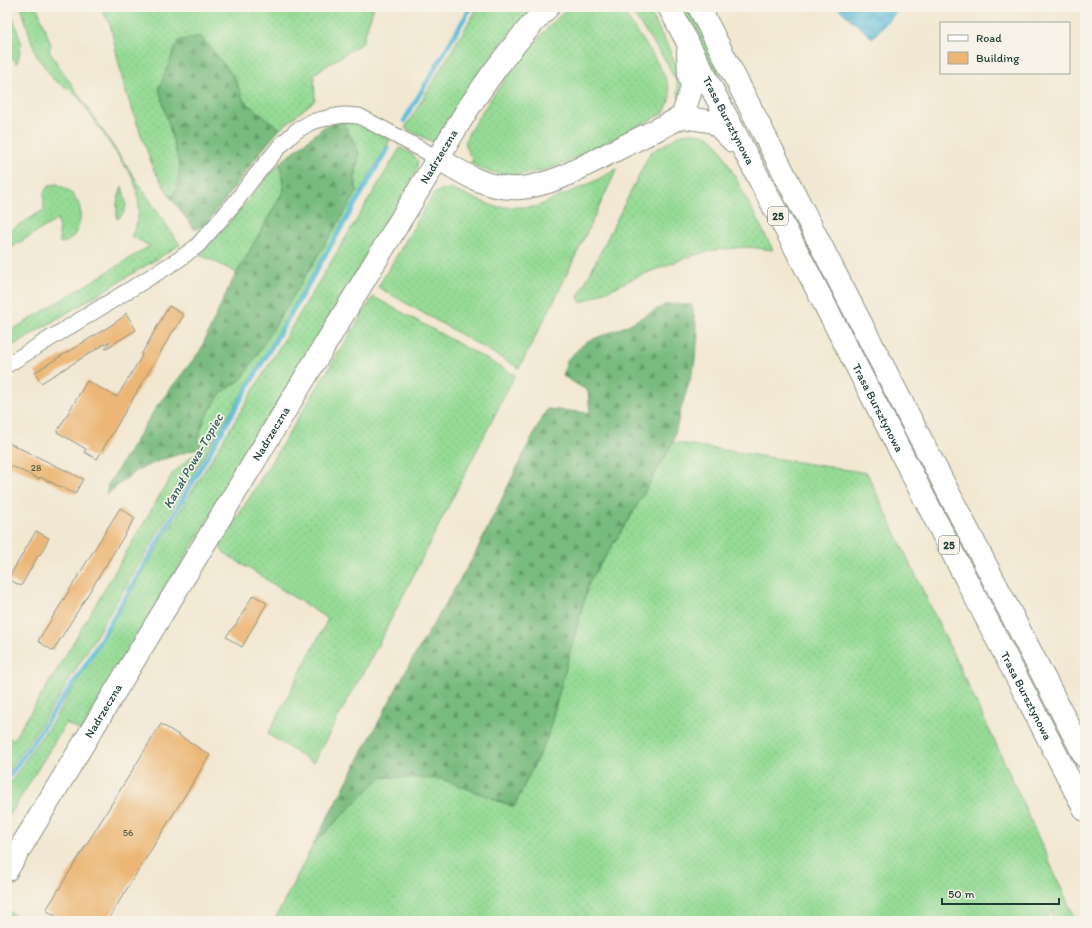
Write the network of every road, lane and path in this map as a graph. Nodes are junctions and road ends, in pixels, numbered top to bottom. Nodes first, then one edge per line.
1 (548, 7) edge
2 (669, 7) edge
3 (700, 7) edge
4 (688, 44) junction
5 (682, 117) junction
6 (744, 151) junction
7 (438, 158) junction
8 (7, 365) edge
9 (1085, 757) edge
10 (1085, 810) edge
11 (7, 870) edge

1 - 7 main road, Nadrzeczna
2 - 4 main road, Trasa Bursztynowa / 25
3 - 9 main road, Trasa Bursztynowa / 25
4 - 5 main road
4 - 6 main road, Trasa Bursztynowa / 25
5 - 6 main road
5 - 7 main road
6 - 10 main road, Trasa Bursztynowa / 25
7 - 8 street
7 - 11 main road, Nadrzeczna

